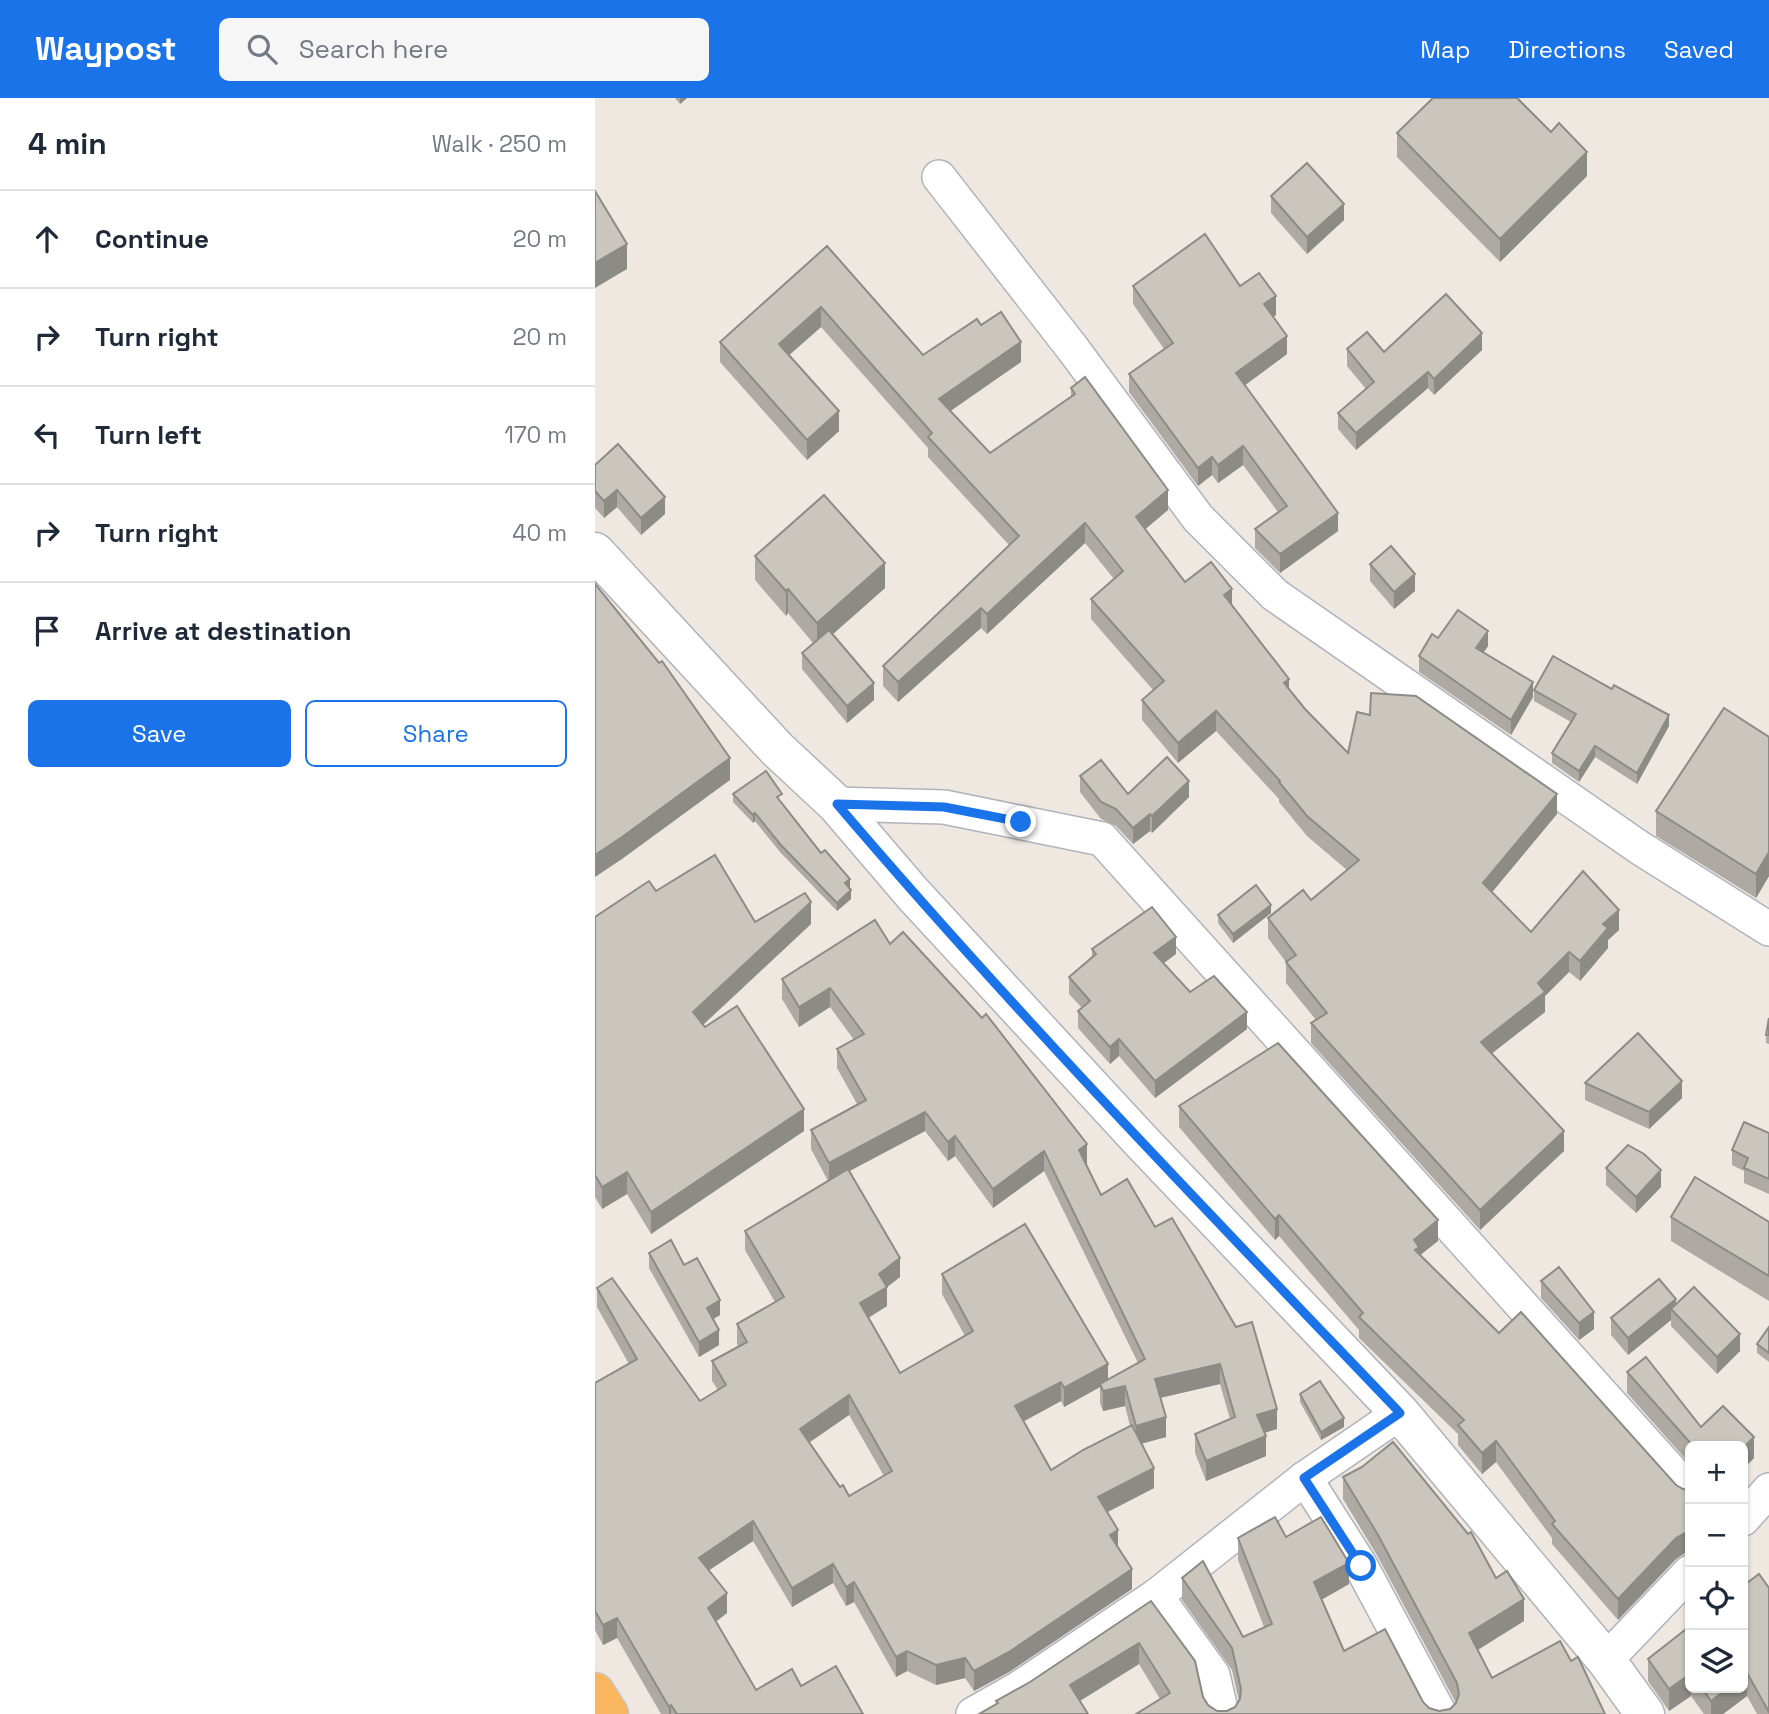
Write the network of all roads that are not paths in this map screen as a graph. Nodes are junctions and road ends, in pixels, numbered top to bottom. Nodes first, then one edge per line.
1 (939, 177) dead end
2 (595, 552) edge
3 (837, 804) junction
4 (1769, 929) edge
5 (1400, 1413) junction
6 (1304, 1478) junction
7 (1685, 1486) edge
8 (1769, 1490) edge
9 (1748, 1513) edge
10 (1685, 1577) edge
11 (1156, 1596) junction
12 (1606, 1660) junction
13 (595, 1692) edge
14 (609, 1714) edge
15 (973, 1714) edge
16 (1222, 1714) edge
17 (1440, 1714) edge
18 (1645, 1714) edge

1 - 4 street
2 - 3 street
3 - 5 street
3 - 7 street
5 - 6 street
5 - 12 street
6 - 11 street
6 - 17 street
8 - 9 street
10 - 12 street
11 - 15 street
11 - 16 street
12 - 18 street
13 - 14 highway

